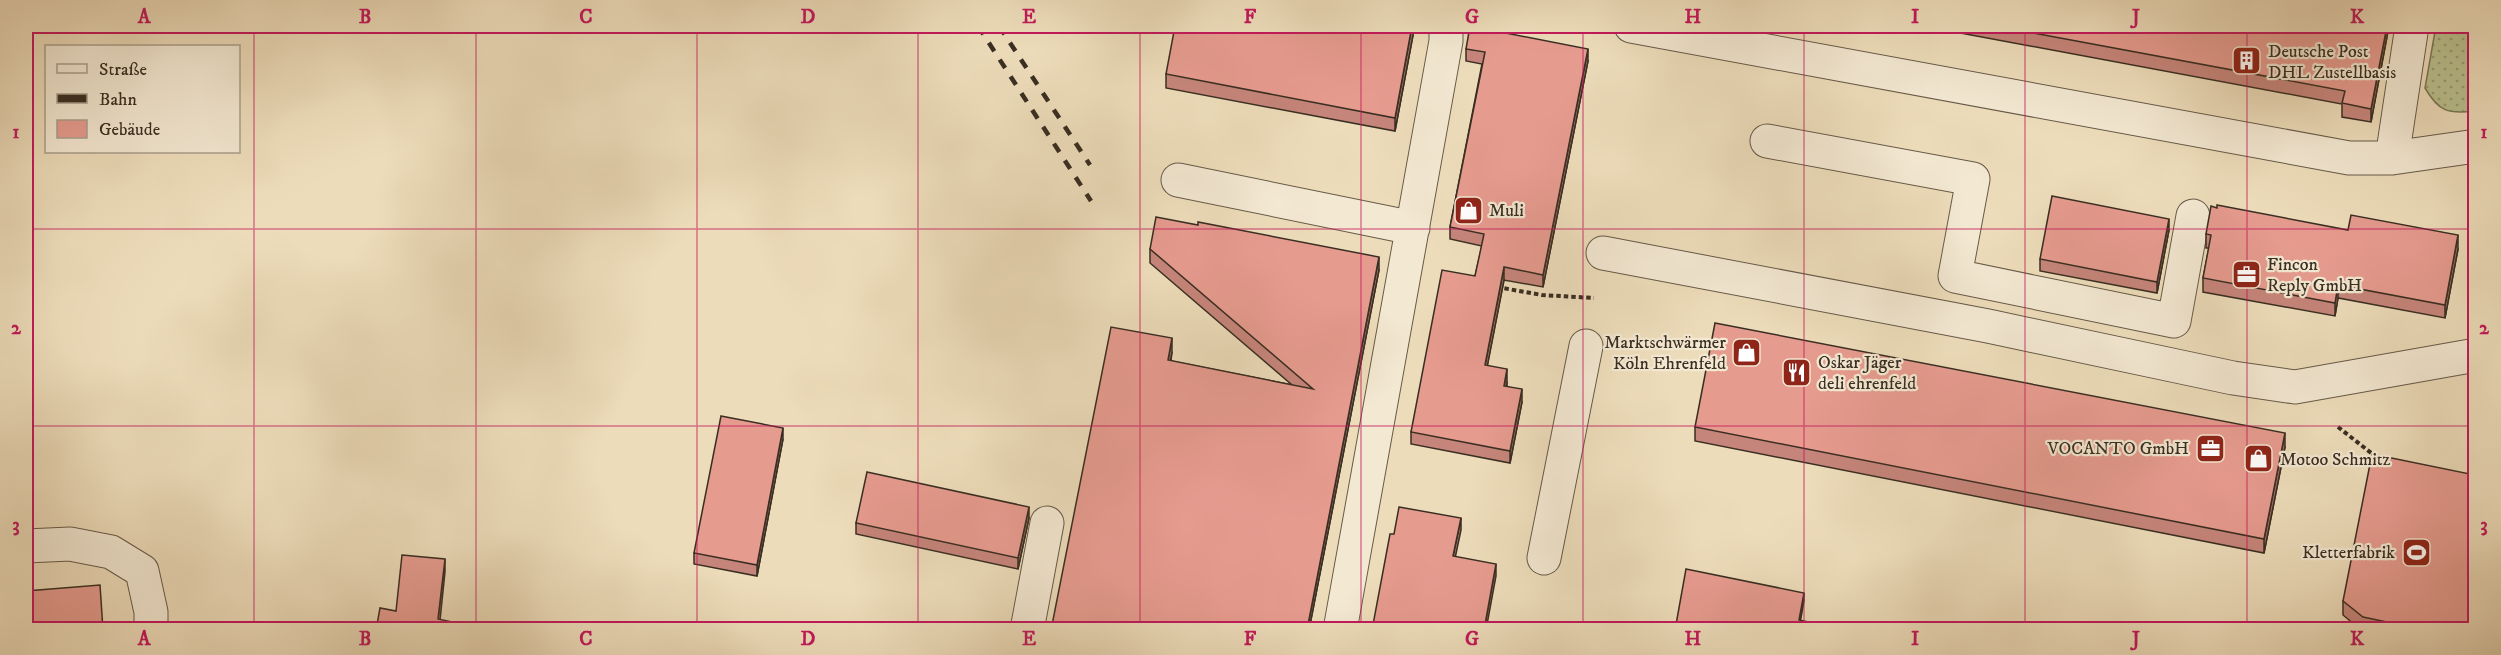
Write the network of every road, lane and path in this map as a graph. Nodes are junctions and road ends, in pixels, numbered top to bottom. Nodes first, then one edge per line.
1 (1446, 26) edge
2 (1632, 26) edge
3 (2412, 26) edge
4 (1767, 141) dead end
5 (2475, 146) edge
6 (2392, 158) junction
7 (1178, 180) dead end
8 (2193, 216) dead end
9 (1413, 228) junction
10 (1603, 252) dead end
11 (1497, 287) edge
12 (1594, 298) dead end
13 (1586, 346) dead end
14 (2475, 355) edge
15 (2338, 427) dead end
16 (2380, 460) edge
17 (1047, 524) dead end
18 (26, 546) edge
19 (1544, 558) dead end
20 (151, 630) edge
21 (1027, 630) edge
22 (1340, 630) edge

1 - 9 lane
2 - 6 lane
3 - 6 lane
4 - 8 lane
5 - 6 lane
7 - 9 lane
9 - 22 lane
10 - 14 lane
11 - 12 path
13 - 19 lane
15 - 16 path
17 - 21 lane
18 - 20 lane

